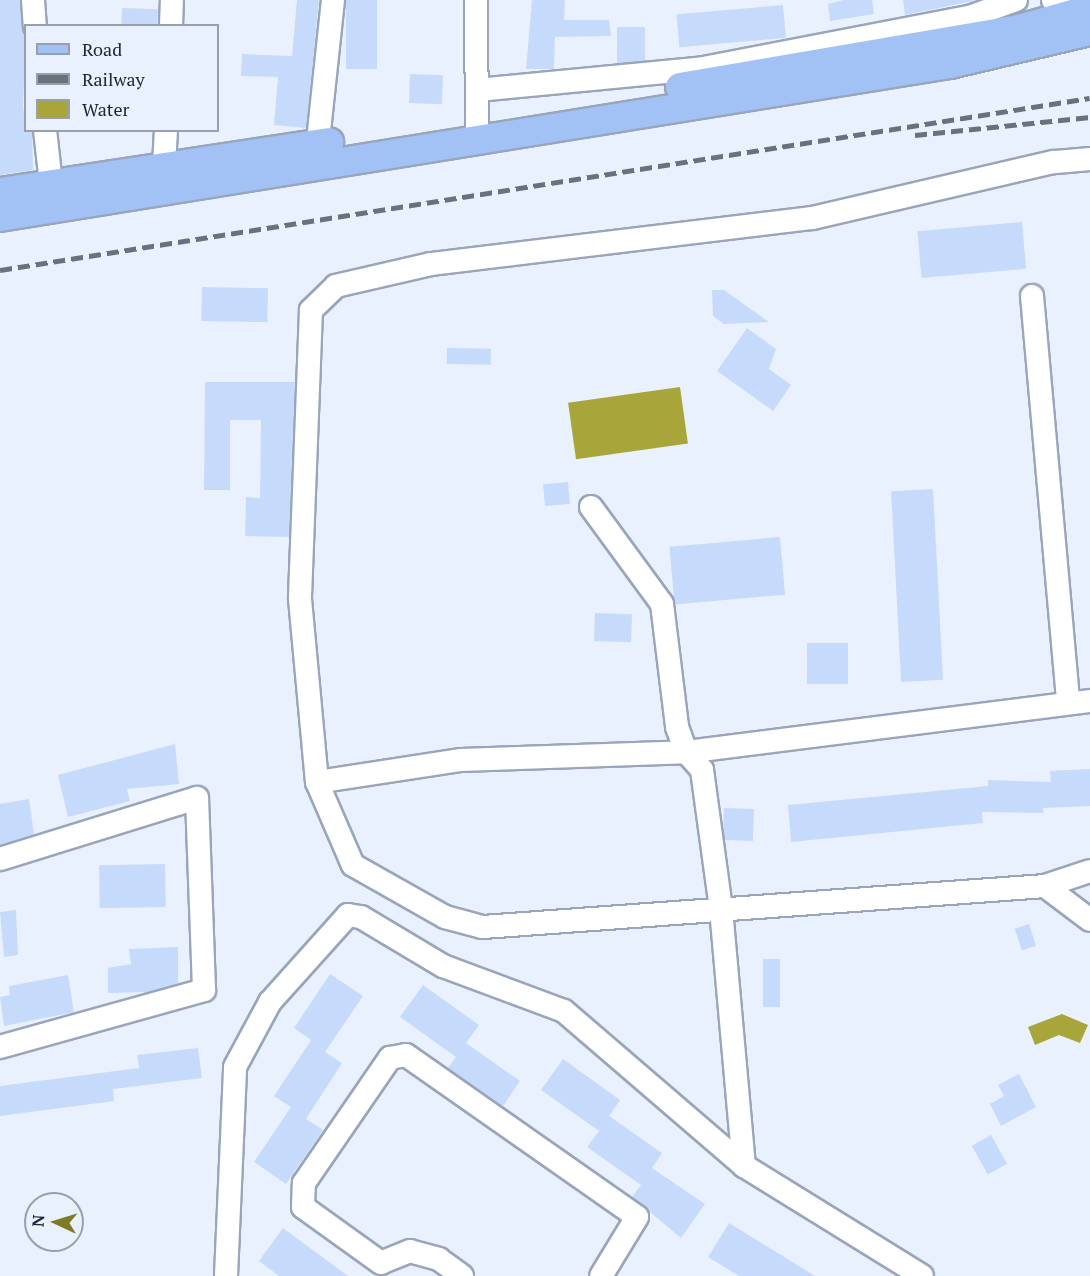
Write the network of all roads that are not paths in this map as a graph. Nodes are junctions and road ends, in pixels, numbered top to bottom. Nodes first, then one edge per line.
1 (33, 0) edge
2 (172, 0) edge
3 (333, 0) edge
4 (476, 0) edge
5 (1016, 0) edge
6 (1053, 0) edge
7 (1090, 8) edge
8 (35, 24) edge
9 (171, 24) edge
10 (1090, 31) edge
11 (478, 90) junction
12 (477, 129) junction
13 (45, 132) edge
14 (166, 132) edge
15 (316, 154) junction
16 (1090, 159) edge
17 (164, 179) junction
18 (0, 192) edge
19 (52, 195) junction
20 (0, 217) edge
21 (1032, 296) dead end
22 (591, 507) dead end
23 (1079, 702) edge
24 (686, 752) junction
25 (317, 782) junction
26 (0, 859) edge
27 (1090, 872) edge
28 (1045, 886) junction
29 (722, 909) junction
30 (1090, 920) edge
31 (0, 1047) edge
32 (744, 1166) junction
33 (226, 1276) edge
34 (462, 1276) edge
35 (601, 1276) edge
36 (922, 1276) edge

1 - 8 street
2 - 9 street
3 - 15 street
4 - 11 street
5 - 11 street
6 - 7 street
7 - 12 main road
10 - 12 main road
11 - 12 street
12 - 15 main road
13 - 19 street
14 - 17 street
15 - 17 main road
16 - 25 street
17 - 19 main road
18 - 19 main road
19 - 20 main road
21 - 23 street
22 - 24 street
23 - 24 street
24 - 25 street
24 - 29 street
25 - 29 street
26 - 31 street
27 - 28 street
28 - 29 street
28 - 30 street
29 - 32 street
32 - 33 street
32 - 36 street
34 - 35 street

